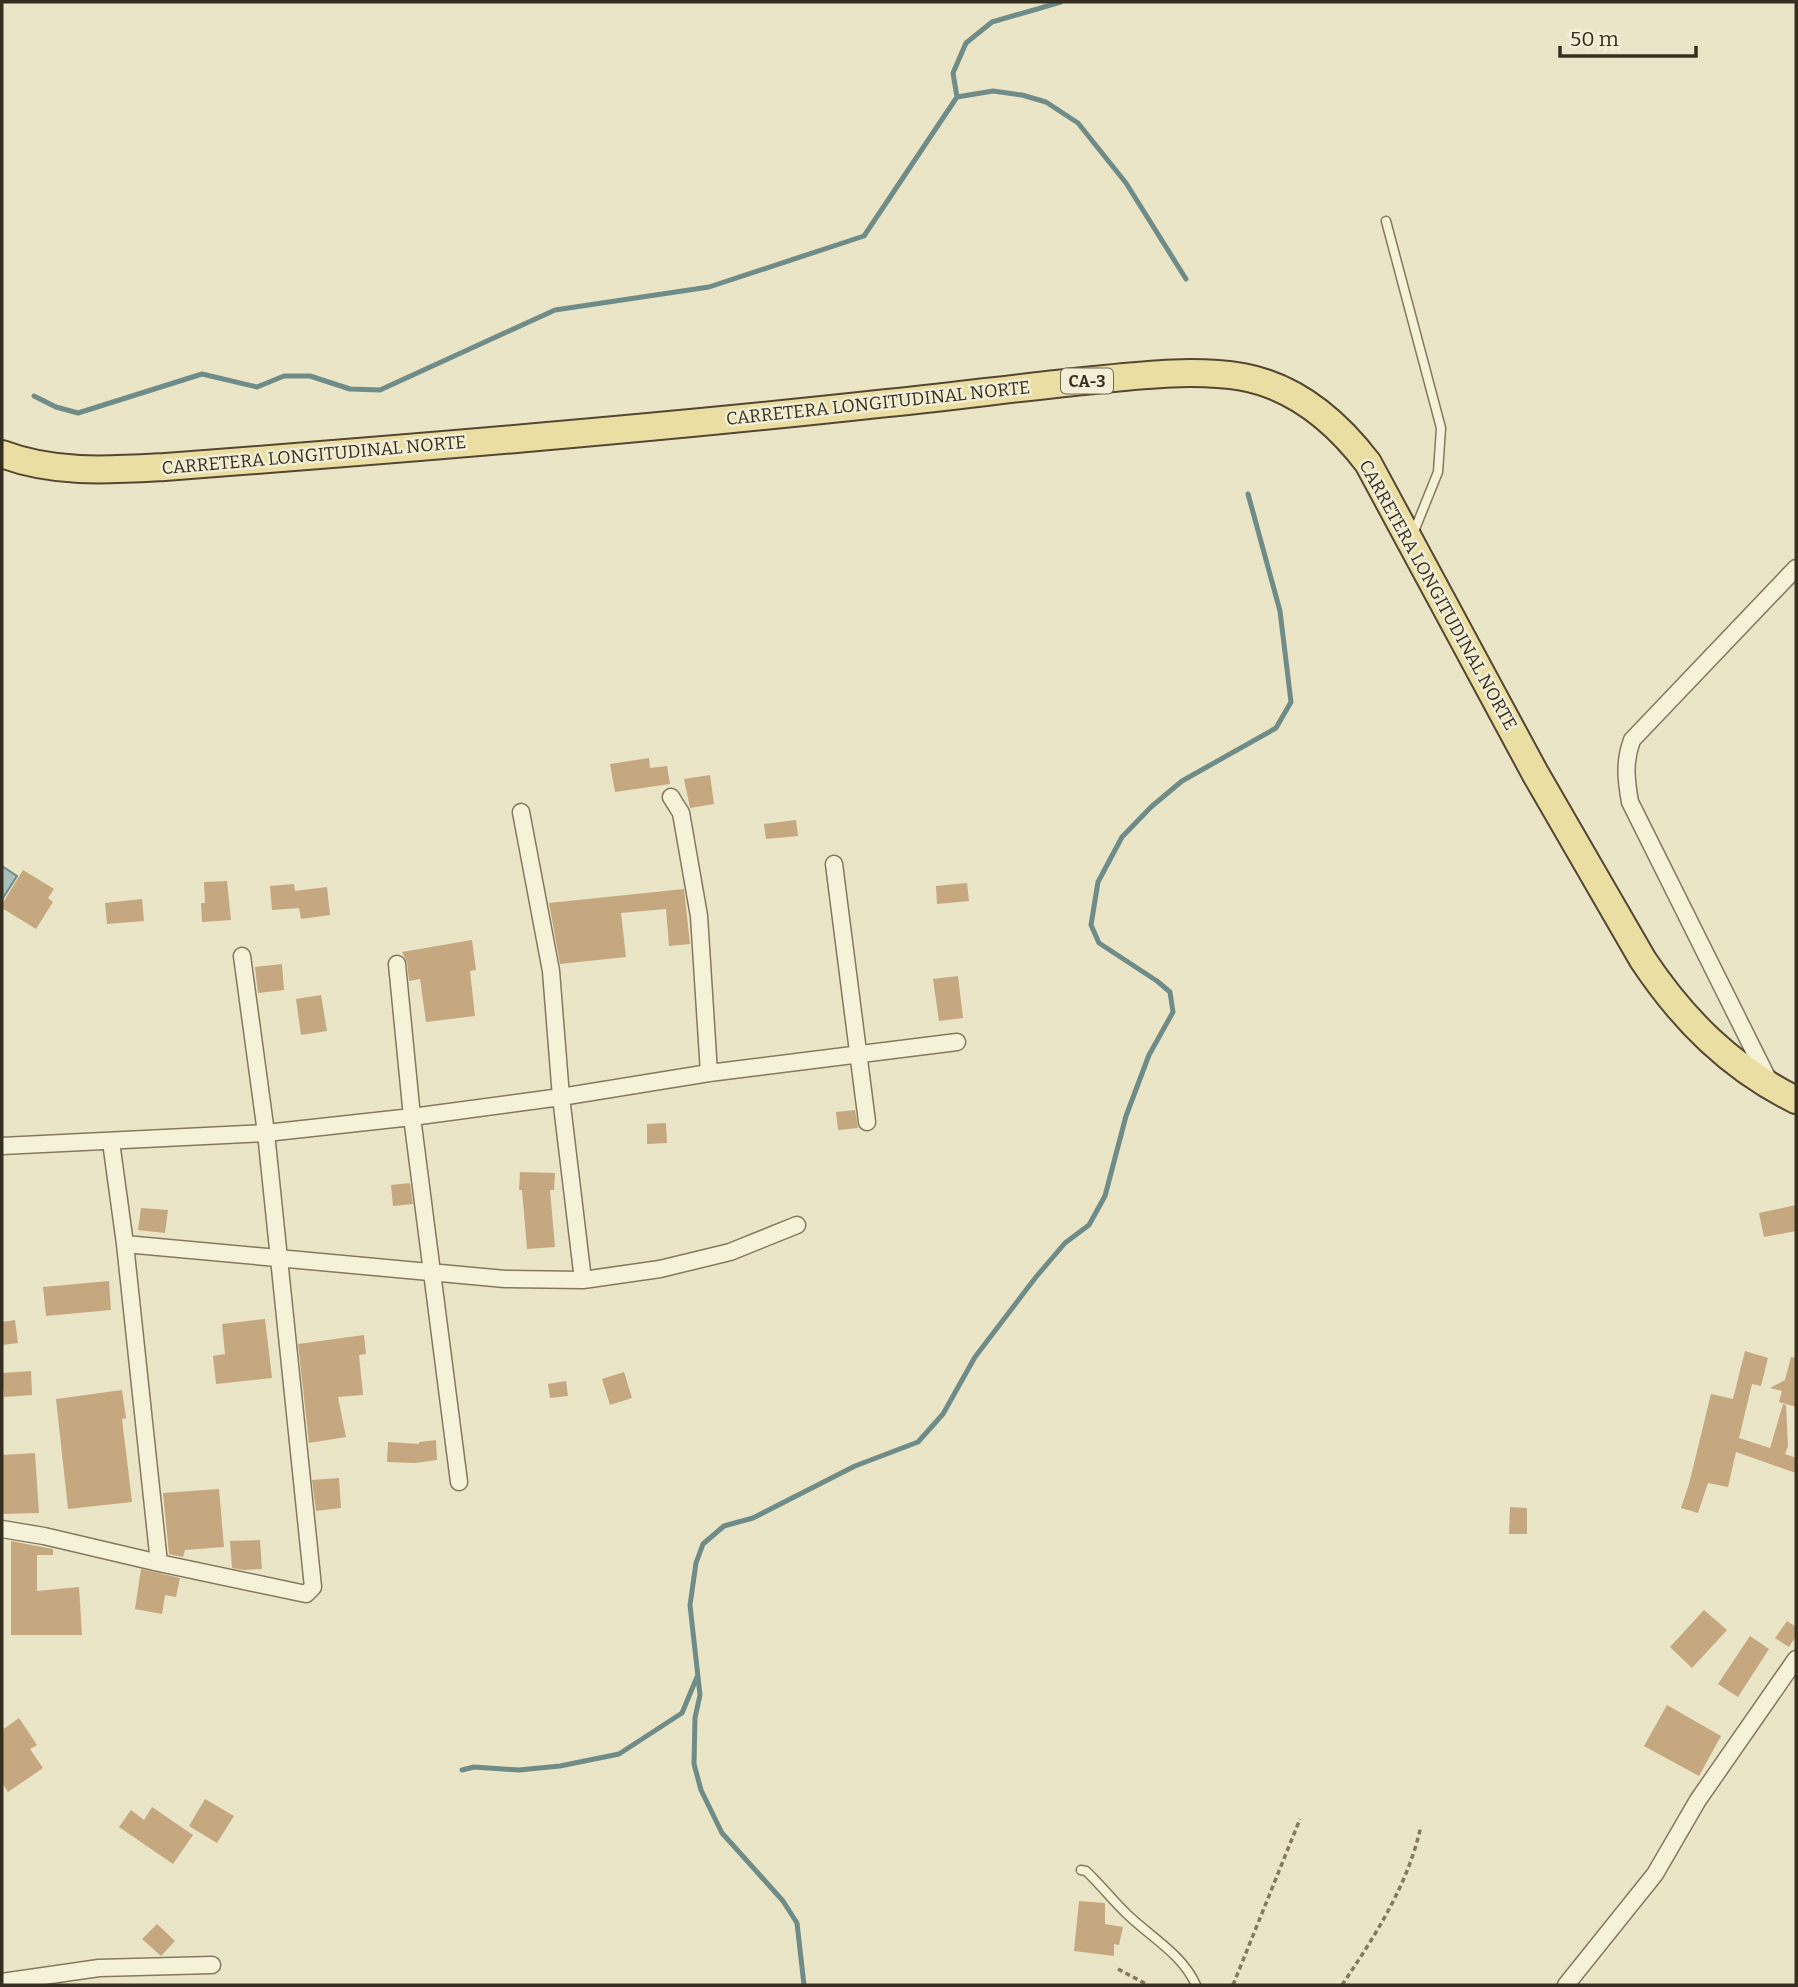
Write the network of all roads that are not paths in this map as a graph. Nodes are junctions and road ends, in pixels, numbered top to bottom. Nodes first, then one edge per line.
1 (1386, 221) dead end
2 (2, 454) edge
3 (1410, 540) junction
4 (1796, 568) edge
5 (671, 797) dead end
6 (520, 812) dead end
7 (834, 864) dead end
8 (242, 956) dead end
9 (397, 964) dead end
10 (957, 1042) dead end
11 (857, 1054) junction
12 (709, 1073) junction
13 (1784, 1095) edge
14 (561, 1097) junction
15 (412, 1117) junction
16 (867, 1122) dead end
17 (266, 1133) junction
18 (111, 1142) junction
19 (2, 1146) edge
20 (797, 1225) dead end
21 (125, 1244) junction
22 (278, 1259) junction
23 (431, 1273) junction
24 (583, 1280) junction
25 (458, 1482) dead end
26 (2, 1529) edge
27 (159, 1563) junction
28 (1796, 1659) edge
29 (1081, 1870) dead end
30 (212, 1965) dead end
31 (2, 1982) edge
32 (1196, 1985) edge
33 (1566, 1985) edge

1 - 3 lane
2 - 3 main road, CARRETERA LONGITUDINAL NORTE / CA-3
3 - 13 main road, CARRETERA LONGITUDINAL NORTE / CA-3
4 - 13 street
5 - 12 street
6 - 14 street
7 - 11 street
8 - 17 street
9 - 15 street
10 - 11 street
11 - 12 street
11 - 16 street
12 - 14 street
14 - 15 street
14 - 24 street
15 - 17 street
15 - 23 street
17 - 18 street
17 - 22 street
18 - 19 street
18 - 21 street
20 - 24 street
21 - 22 street
21 - 27 street
22 - 23 street
22 - 27 street
23 - 24 street
23 - 25 street
26 - 27 street
28 - 33 street
29 - 32 lane
30 - 31 street

